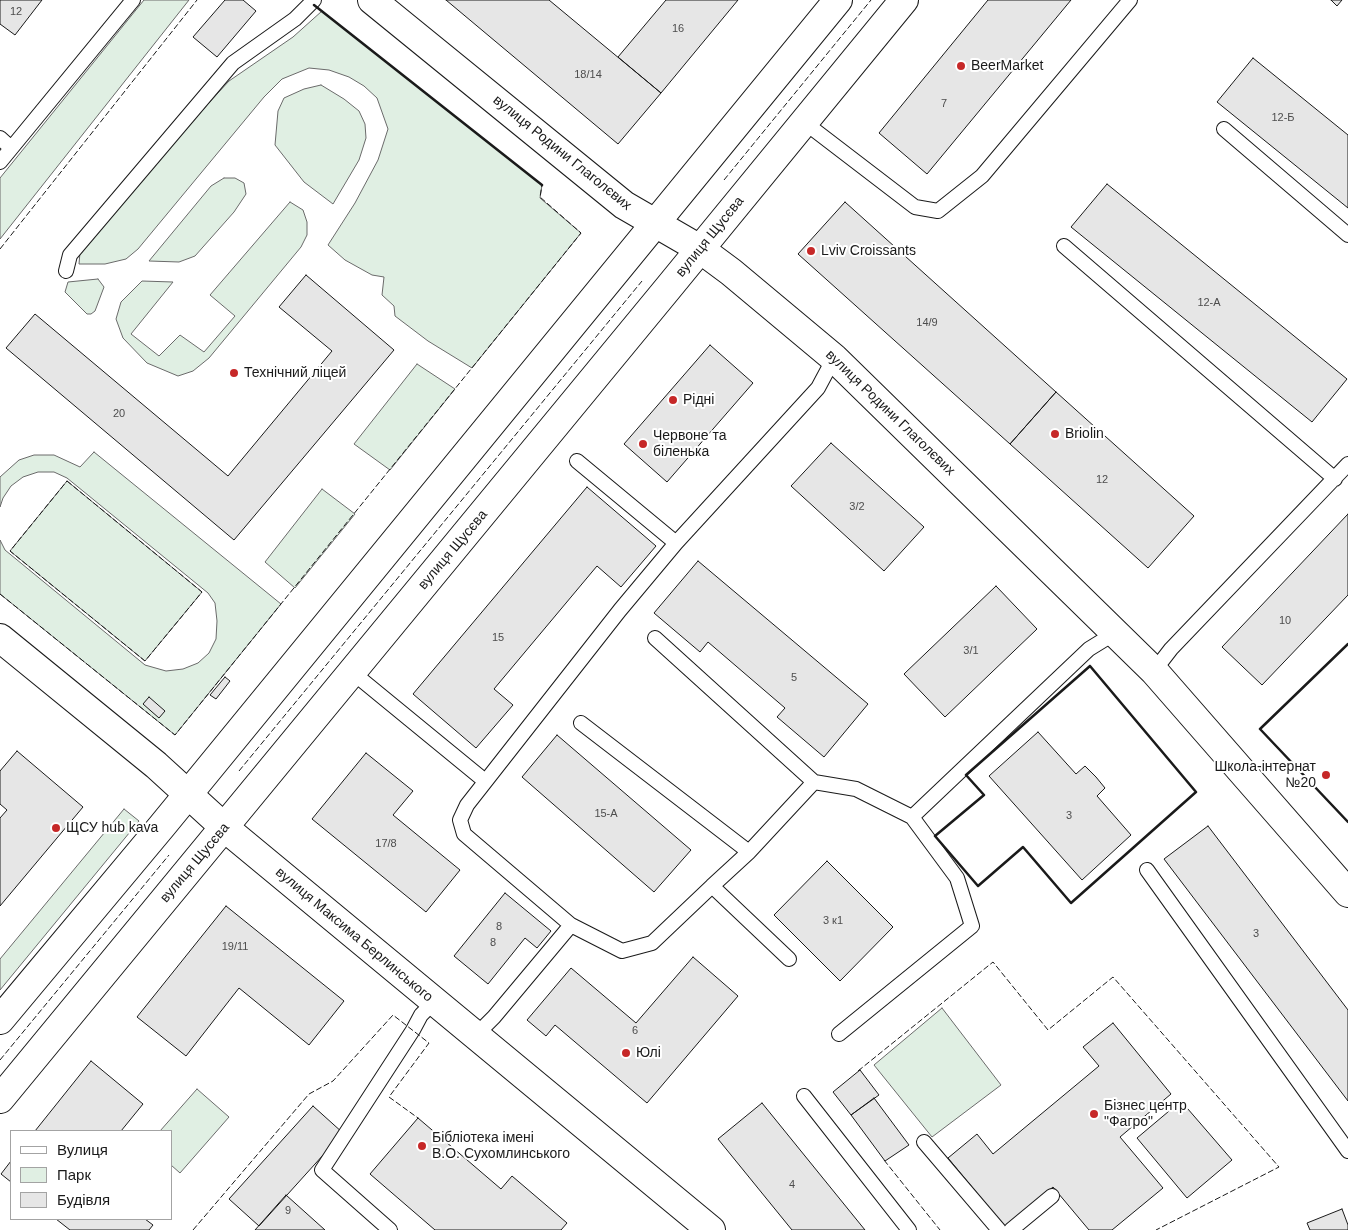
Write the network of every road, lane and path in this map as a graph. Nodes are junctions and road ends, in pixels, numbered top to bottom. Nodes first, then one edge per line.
1 (133, 0) edge
2 (314, 0) edge
3 (372, 0) edge
4 (838, 0) edge
5 (904, 0) edge
6 (1130, 0) edge
7 (804, 122) junction
8 (1224, 129) dead end
9 (0, 138) edge
10 (11, 148) junction
11 (0, 162) edge
12 (656, 223) junction
13 (1348, 235) edge
14 (1064, 246) dead end
15 (700, 249) junction
16 (66, 272) dead end
17 (834, 358) junction
18 (577, 461) dead end
19 (1348, 464) edge
20 (1335, 478) junction
21 (676, 543) junction
22 (1115, 633) junction
23 (0, 638) edge
24 (655, 638) dead end
25 (1154, 671) junction
26 (352, 672) junction
27 (581, 723) dead end
28 (485, 781) junction
29 (814, 782) junction
30 (187, 793) junction
31 (912, 817) junction
32 (225, 828) junction
33 (749, 852) junction
34 (1147, 870) dead end
35 (712, 886) junction
36 (1348, 893) edge
37 (571, 925) junction
38 (789, 959) dead end
39 (434, 1002) junction
40 (0, 1020) edge
41 (840, 1034) dead end
42 (475, 1036) junction
43 (804, 1096) dead end
44 (0, 1100) edge
45 (924, 1142) dead end
46 (1348, 1151) edge
47 (1052, 1196) dead end
48 (390, 1230) edge
49 (710, 1230) edge
50 (909, 1230) edge
51 (999, 1230) edge
52 (1011, 1230) edge

1 - 10 lane
2 - 16 lane
3 - 12 main road, вулиця Родини Глаголєвих
4 - 12 main road
5 - 7 main road, вулиця Щусєва
6 - 7 lane
7 - 15 main road, вулиця Щусєва
8 - 13 lane
9 - 10 lane
10 - 11 lane
12 - 15 main road, вулиця Родини Глаголєвих
12 - 30 main road
14 - 20 lane
15 - 17 main road, вулиця Родини Глаголєвих
15 - 26 main road, вулиця Щусєва
17 - 21 lane
17 - 22 main road, вулиця Родини Глаголєвих
18 - 21 lane
19 - 20 lane
20 - 25 lane
21 - 28 lane
22 - 25 main road, вулиця Родини Глаголєвих
22 - 31 lane
23 - 30 main road, вулиця Максима Берлинського
24 - 29 lane
25 - 36 main road, вулиця Родини Глаголєвих
26 - 28 lane
26 - 32 main road, вулиця Щусєва
27 - 33 lane
28 - 37 lane
29 - 31 lane
29 - 33 lane
30 - 32 main road, вулиця Максима Берлинського
30 - 40 main road
31 - 41 lane
32 - 39 main road, вулиця Максима Берлинського
32 - 44 main road, вулиця Щусєва
33 - 35 lane
34 - 46 lane
35 - 37 lane
35 - 38 lane
37 - 42 lane
39 - 42 main road, вулиця Максима Берлинського
39 - 48 lane
42 - 49 main road, вулиця Максима Берлинського
43 - 50 lane
45 - 51 lane
47 - 52 lane

